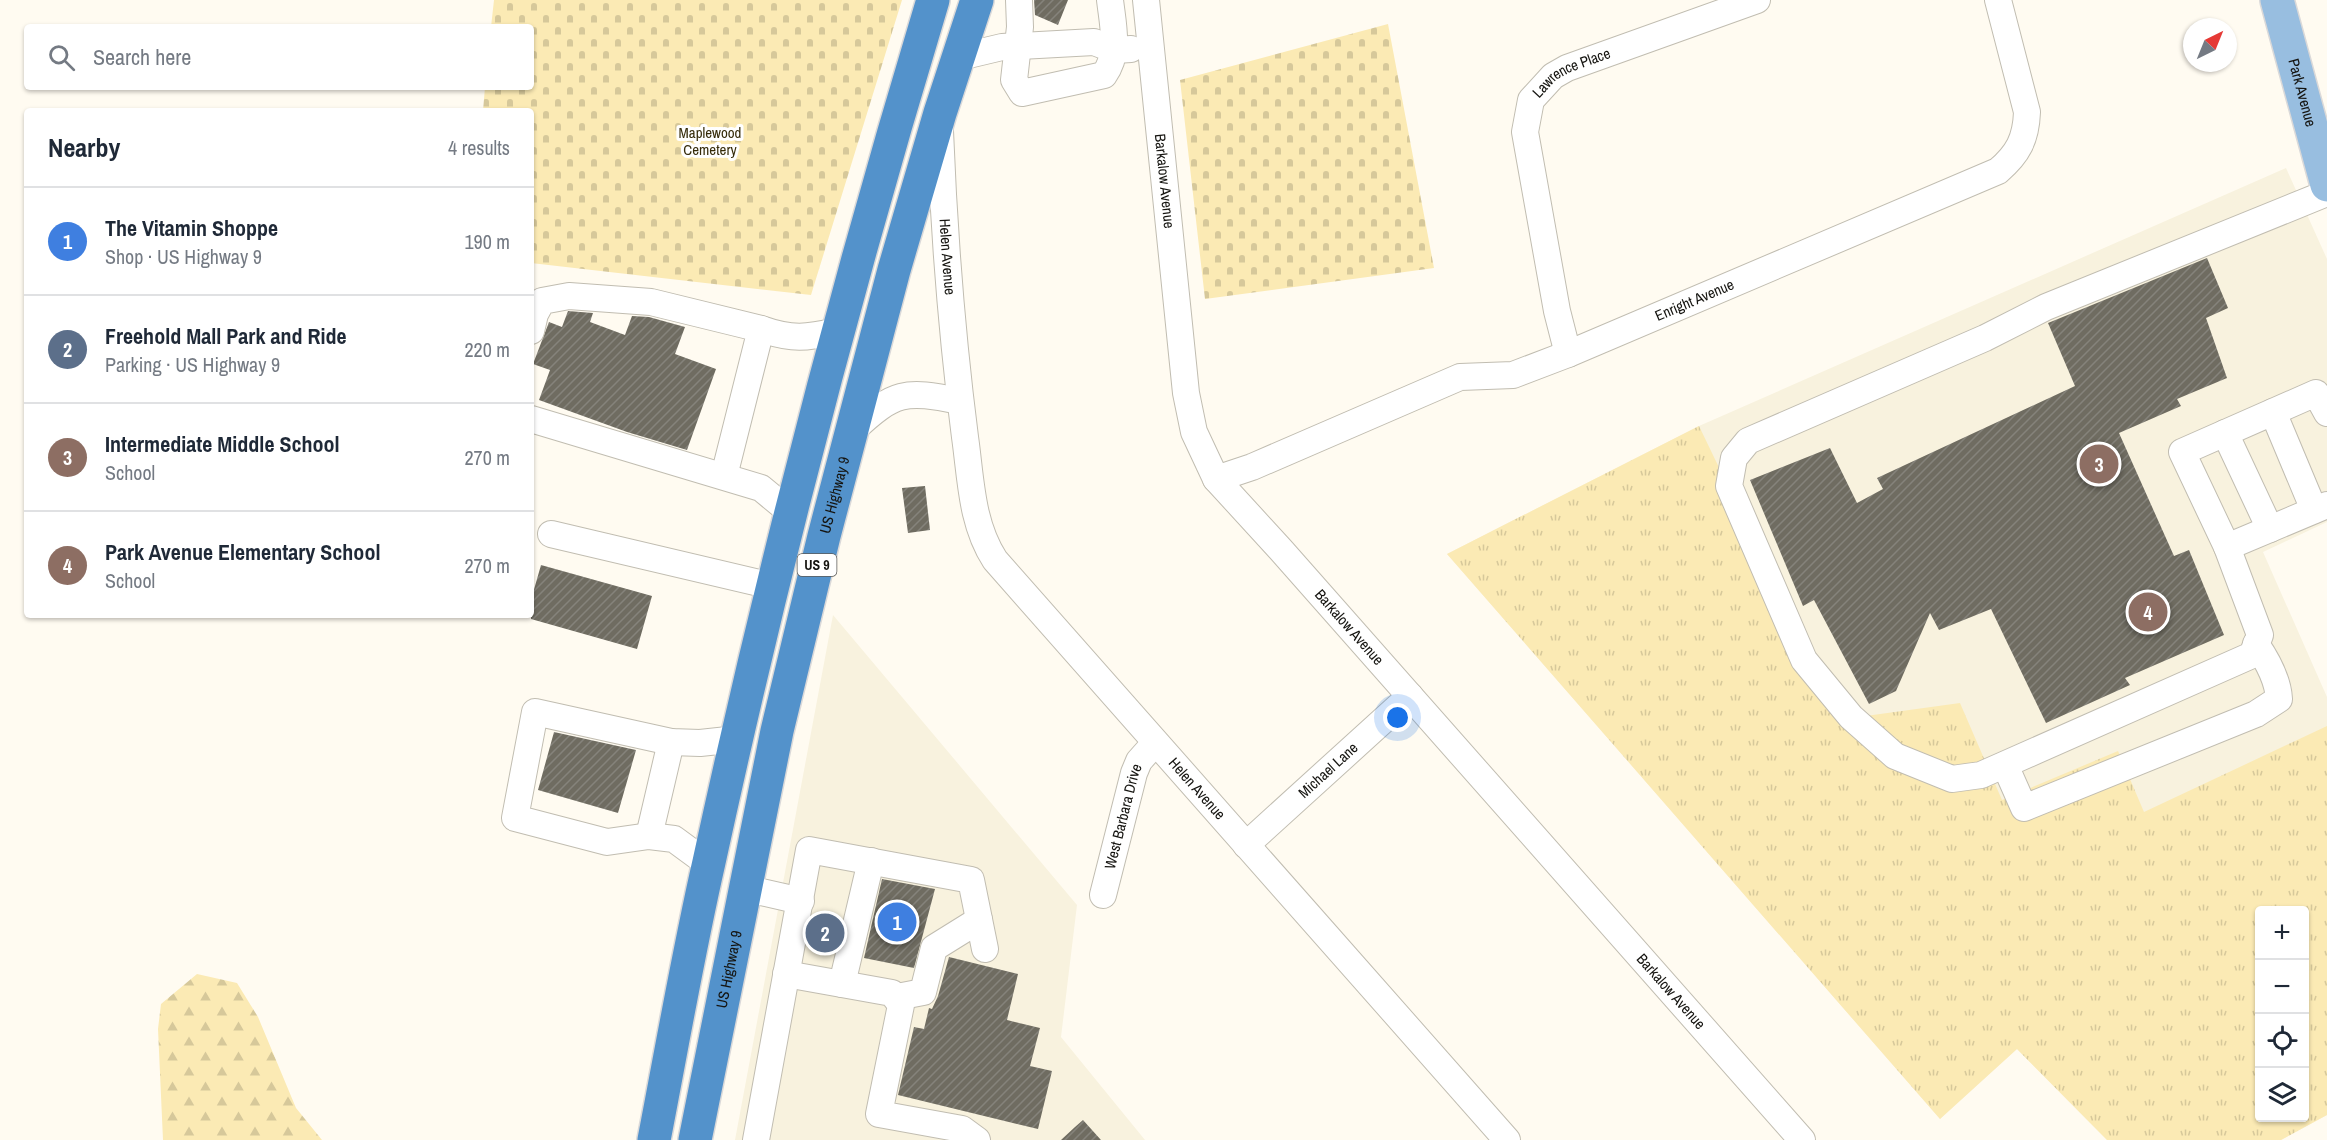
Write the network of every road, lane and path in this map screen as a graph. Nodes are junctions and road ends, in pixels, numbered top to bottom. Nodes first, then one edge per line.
1 (933, 0) edge
2 (977, 0) edge
3 (1019, 0) edge
4 (1110, 0) edge
5 (1146, 0) edge
6 (1757, 0) edge
7 (1998, 0) edge
8 (2277, 0) edge
9 (1017, 47) junction
10 (1151, 48) junction
11 (1115, 50) junction
12 (960, 57) junction
13 (940, 113) junction
14 (2326, 178) edge
15 (534, 318) edge
16 (761, 329) junction
17 (837, 331) junction
18 (1568, 354) junction
19 (960, 401) junction
20 (2273, 412) junction
21 (2327, 413) edge
22 (534, 419) edge
23 (853, 430) junction
24 (2225, 433) junction
25 (724, 476) junction
26 (1216, 479) junction
27 (2320, 508) edge
28 (790, 512) junction
29 (2270, 529) junction
30 (551, 534) dead end
31 (2227, 547) junction
32 (772, 586) junction
33 (2256, 645) junction
34 (1410, 696) junction
35 (737, 739) junction
36 (671, 742) junction
37 (1155, 743) junction
38 (2005, 765) junction
39 (649, 836) junction
40 (1246, 845) junction
41 (871, 861) junction
42 (708, 864) junction
43 (744, 888) junction
44 (1103, 895) dead end
45 (801, 901) junction
46 (979, 920) junction
47 (985, 949) dead end
48 (786, 974) junction
49 (842, 984) junction
50 (897, 998) junction
51 (654, 1140) edge
52 (695, 1140) edge
53 (756, 1140) edge
54 (977, 1140) edge
55 (1507, 1140) edge
56 (1802, 1140) edge

1 - 17 highway, US 9
2 - 12 highway, US Highway 9 / US 9
3 - 9 street
4 - 11 street
5 - 10 street, Barkalow Avenue
6 - 18 street, Lawrence Place
7 - 18 street, Enright Avenue
8 - 14 main road, Park Avenue
9 - 11 street
9 - 11 street
9 - 12 street
10 - 11 street
10 - 26 street, Barkalow Avenue
12 - 13 highway, US Highway 9 / US 9
13 - 19 street, Helen Avenue
13 - 23 highway, US Highway 9 / US 9
14 - 38 street
15 - 16 street
16 - 17 street
16 - 25 street
17 - 28 highway, US 9
18 - 26 street, Enright Avenue
19 - 23 street
19 - 37 street, Helen Avenue
20 - 21 street
20 - 24 street
20 - 27 street
22 - 25 street
23 - 43 highway, US Highway 9 / US 9
24 - 29 street
24 - 31 street
25 - 28 street
26 - 34 street, Barkalow Avenue
27 - 29 street
28 - 32 highway, US 9
29 - 31 street
30 - 32 street
31 - 33 street
32 - 35 highway, US 9
33 - 38 street
33 - 38 street
34 - 40 street, Michael Lane
34 - 56 street, Barkalow Avenue
35 - 36 street
35 - 42 highway, US 9
36 - 39 street
36 - 39 street
37 - 40 street, Helen Avenue
37 - 44 street, West Barbara Drive
39 - 42 street
40 - 55 street, Helen Avenue
41 - 45 street
41 - 46 street
41 - 49 street
42 - 51 highway, US 9
43 - 45 street
43 - 52 highway, US Highway 9 / US 9
45 - 48 street
46 - 47 street
46 - 50 street
48 - 49 street
48 - 53 street
49 - 50 street
50 - 54 street

